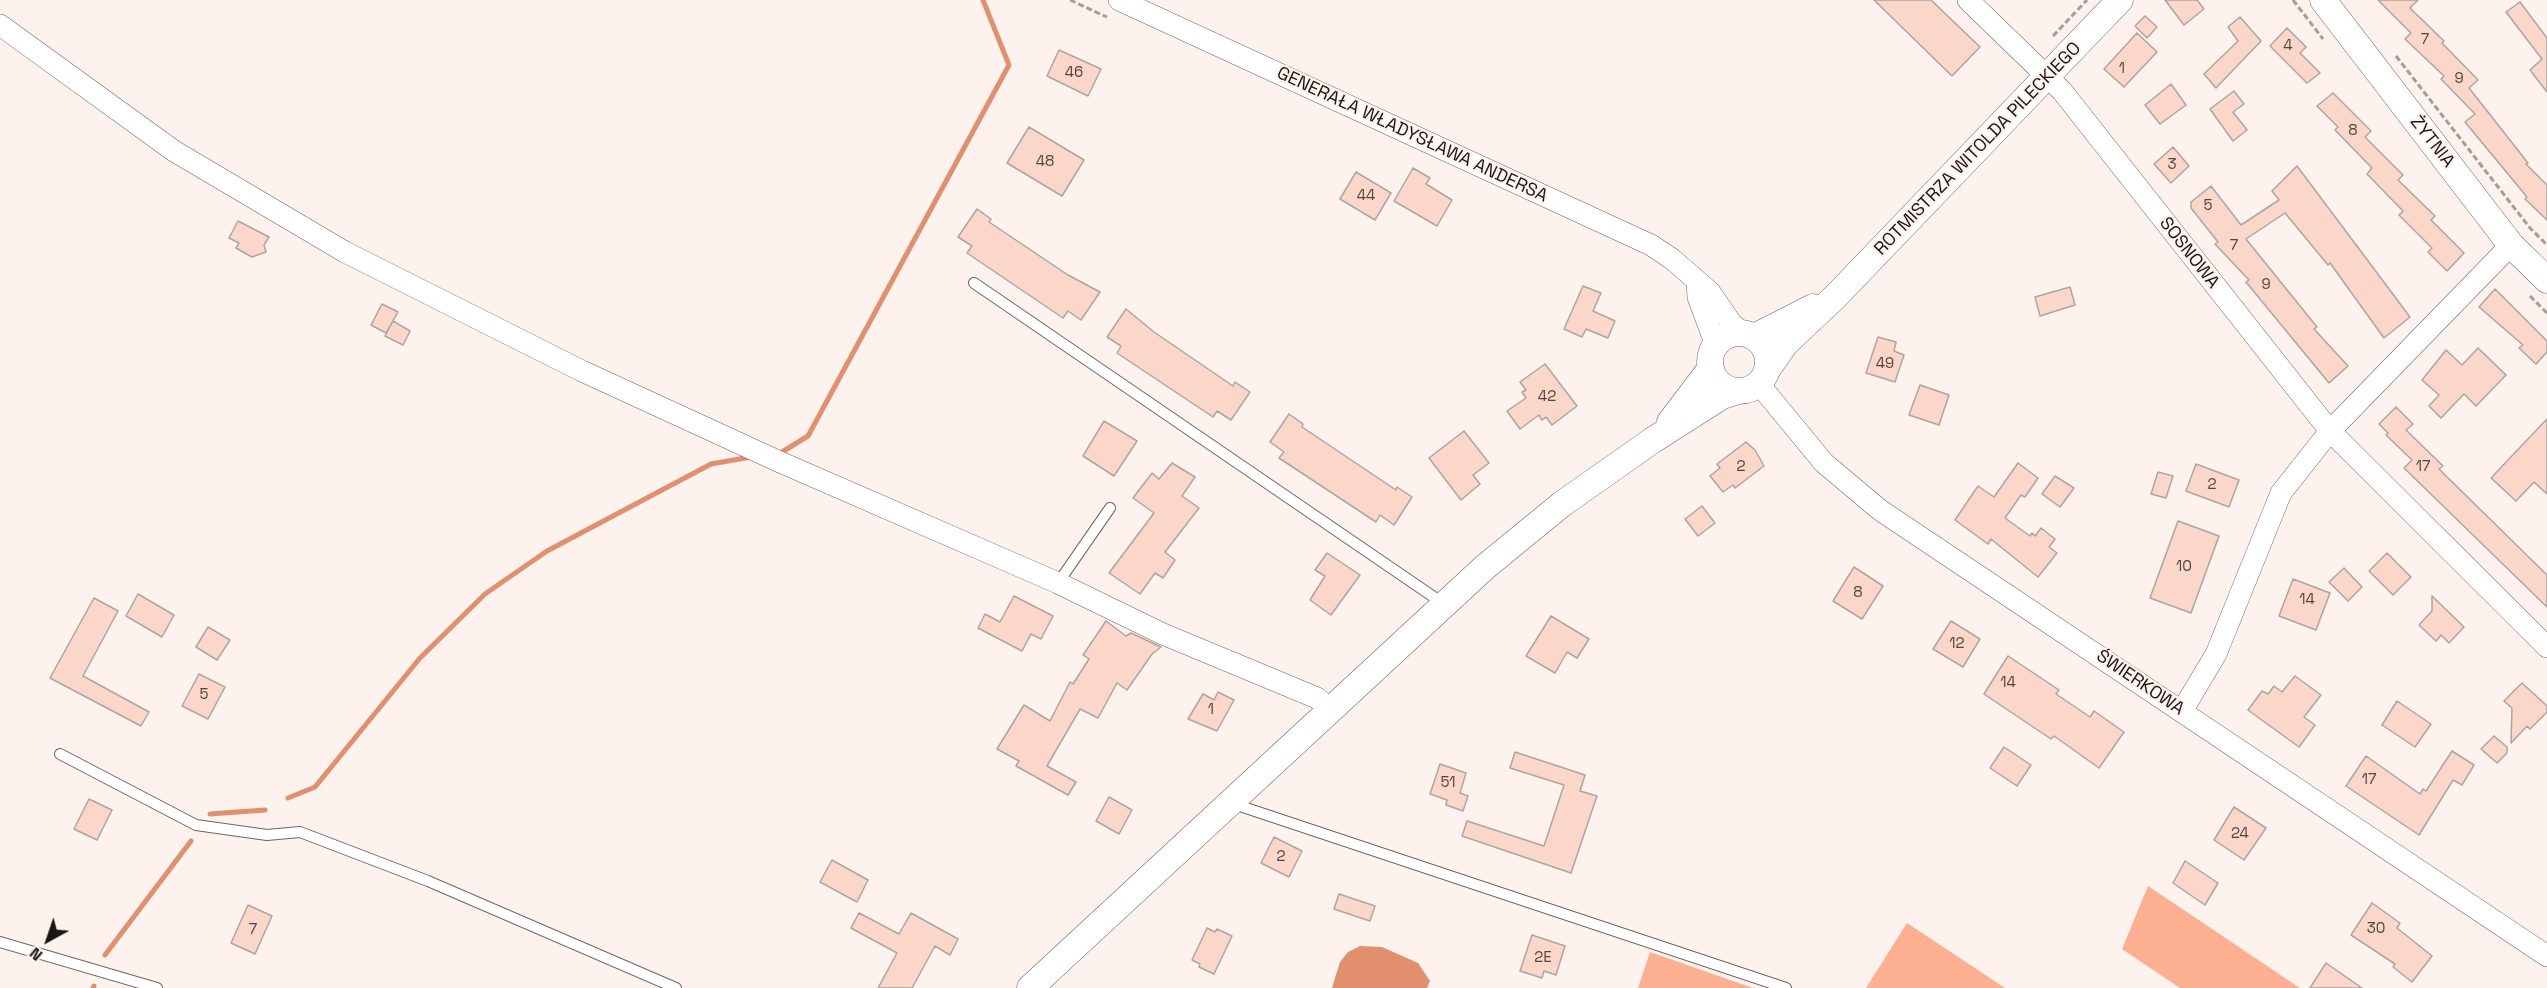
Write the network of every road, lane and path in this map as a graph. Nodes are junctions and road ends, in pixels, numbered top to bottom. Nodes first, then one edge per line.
1 (1070, 0) edge
2 (1968, 0) edge
3 (2120, 0) edge
4 (2323, 0) edge
5 (1116, 10) edge
6 (0, 25) edge
7 (2395, 55) dead end
8 (2048, 76) junction
9 (2547, 244) edge
10 (2511, 245) junction
11 (2547, 280) edge
12 (1697, 283) junction
13 (974, 284) dead end
14 (1835, 297) junction
15 (1749, 335) junction
16 (1713, 357) junction
17 (1754, 382) junction
18 (2330, 431) junction
19 (1653, 440) junction
20 (1110, 508) dead end
21 (1058, 583) junction
22 (1444, 604) junction
23 (2547, 647) edge
24 (1332, 710) junction
25 (2182, 711) junction
26 (60, 754) dead end
27 (1231, 803) junction
28 (0, 942) edge
29 (2547, 956) edge
30 (157, 988) edge
31 (676, 988) edge
32 (1030, 988) edge
33 (1786, 988) edge

1 - 5 path
2 - 8 street, SOSNOWA
3 - 8 street, ROTMISTRZA WITOLDA PILECKIEGO
4 - 10 street, ŻYTNIA
5 - 12 street, GENERAŁA WŁADYSŁAWA ANDERSA
6 - 21 street
7 - 9 path
8 - 14 street, ROTMISTRZA WITOLDA PILECKIEGO
8 - 18 street, SOSNOWA
10 - 11 street, ŻYTNIA
10 - 18 street
12 - 15 street, GENERAŁA WŁADYSŁAWA ANDERSA
12 - 16 street
13 - 22 lane
14 - 15 street, ROTMISTRZA WITOLDA PILECKIEGO
14 - 17 street, ROTMISTRZA WITOLDA PILECKIEGO
15 - 16 street
15 - 17 street
16 - 17 street
16 - 19 street
17 - 19 street
17 - 25 street, ŚWIERKOWA
18 - 23 street, SOSNOWA
18 - 25 street
19 - 22 street
20 - 21 lane
21 - 24 street
22 - 24 street
24 - 27 street
25 - 29 street, ŚWIERKOWA
26 - 31 lane
27 - 32 street
27 - 33 lane
28 - 30 lane

